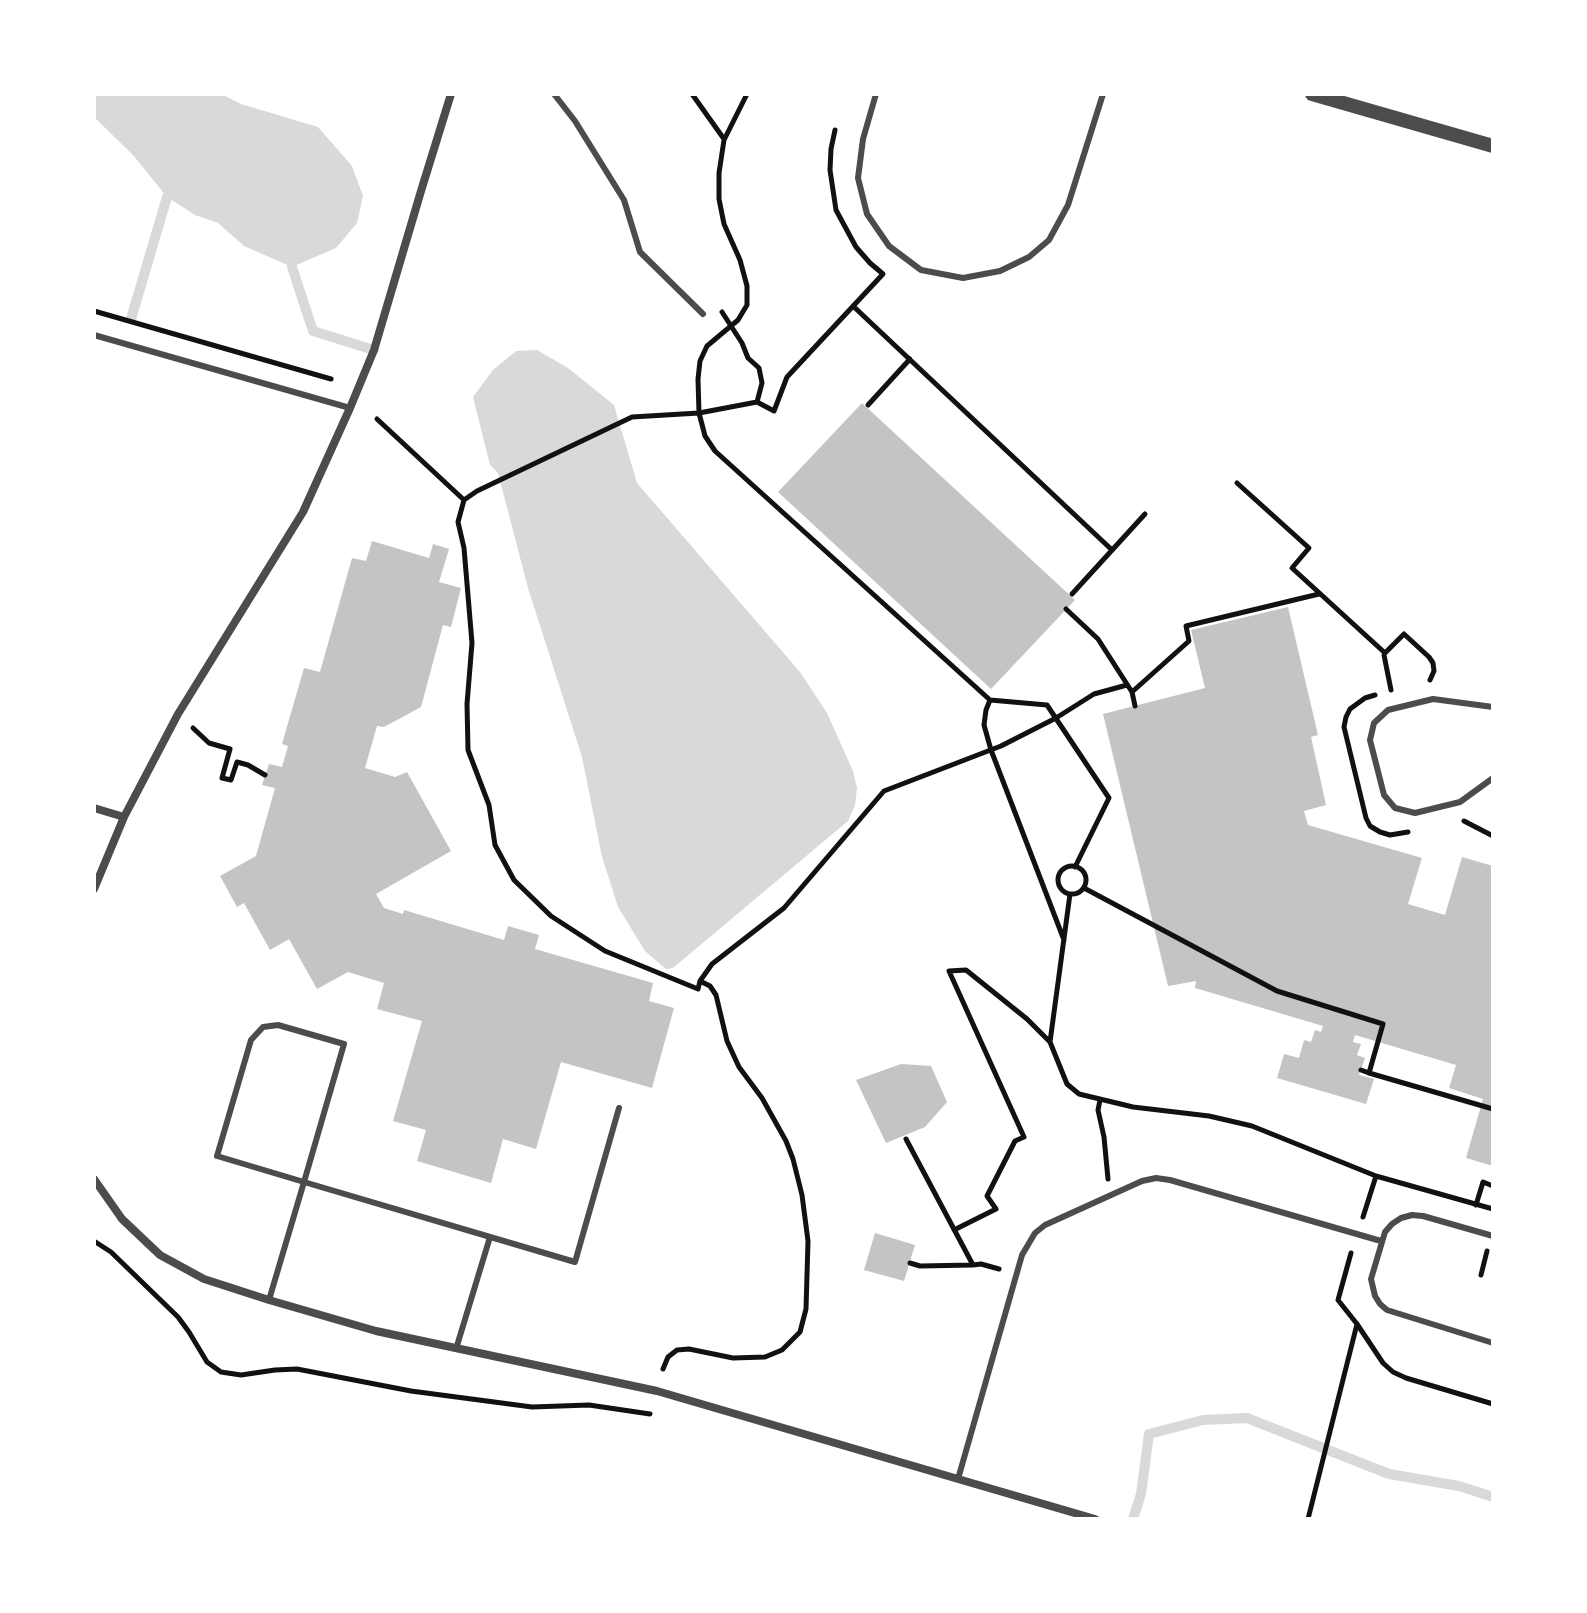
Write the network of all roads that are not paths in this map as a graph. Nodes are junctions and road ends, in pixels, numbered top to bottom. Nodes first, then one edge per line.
1 (451, 94) edge
2 (554, 94) edge
3 (876, 94) edge
4 (1103, 94) edge
5 (1312, 94) edge
6 (1493, 146) edge
7 (703, 314) dead end
8 (94, 335) edge
9 (350, 408) junction
10 (1493, 707) edge
11 (1493, 778) edge
12 (94, 808) edge
13 (124, 817) junction
14 (94, 889) edge
15 (619, 1108) dead end
16 (94, 1179) edge
17 (304, 1182) junction
18 (1493, 1236) edge
19 (490, 1237) junction
20 (1381, 1241) junction
21 (269, 1300) junction
22 (1493, 1343) edge
23 (456, 1349) junction
24 (958, 1479) junction
25 (1095, 1519) edge

1 - 9 street
2 - 7 lane
3 - 4 lane
5 - 6 street
8 - 9 lane
9 - 13 street
10 - 11 lane
12 - 13 street
13 - 14 street
15 - 19 lane
16 - 21 street
17 - 17 lane
17 - 19 lane
17 - 21 lane
18 - 20 lane
19 - 23 lane
20 - 22 lane
20 - 24 lane
21 - 23 street
23 - 24 street
24 - 25 street

